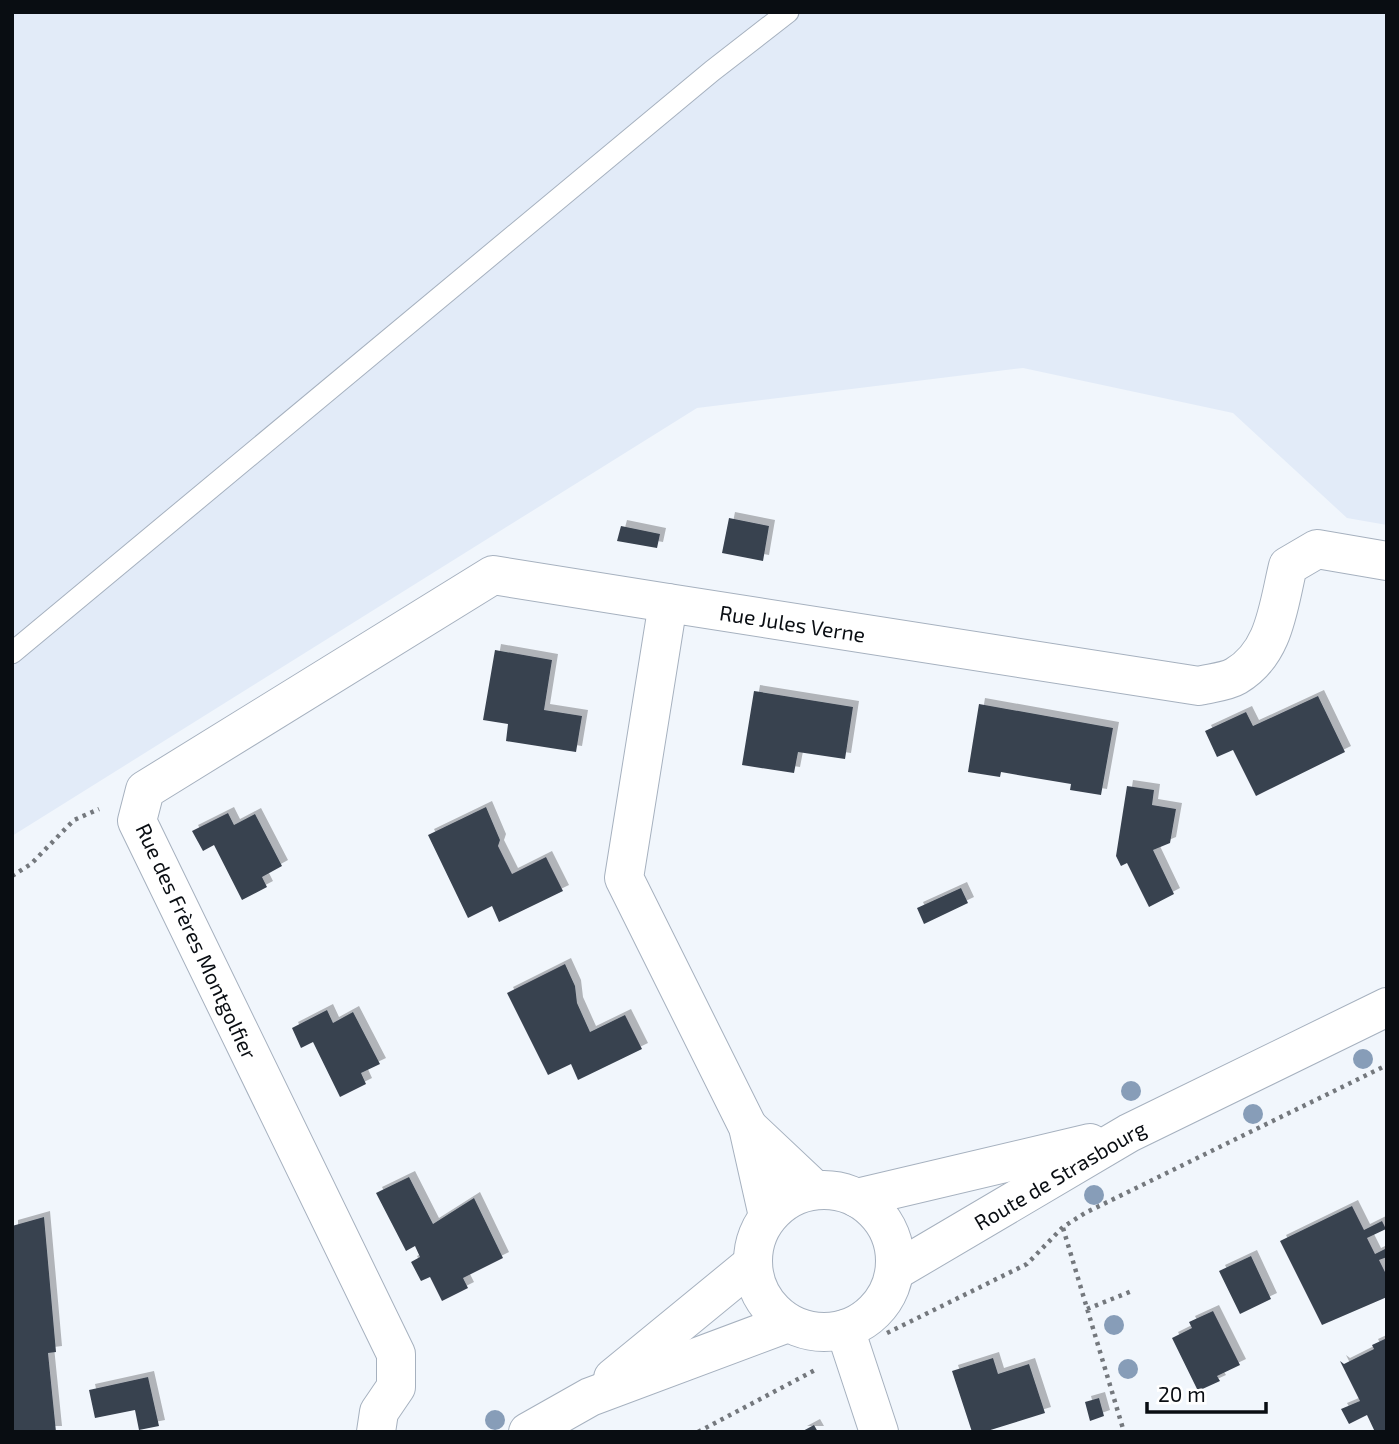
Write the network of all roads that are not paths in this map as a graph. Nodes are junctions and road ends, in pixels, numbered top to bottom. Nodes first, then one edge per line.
1 (788, 12) edge
2 (1387, 561) edge
3 (668, 603) junction
4 (12, 653) edge
5 (1387, 1007) edge
6 (748, 1126) junction
7 (1129, 1133) junction
8 (815, 1190) junction
9 (857, 1198) junction
10 (768, 1216) junction
11 (752, 1264) junction
12 (895, 1271) junction
13 (788, 1323) junction
14 (845, 1329) junction
15 (590, 1397) junction
16 (376, 1432) edge
17 (528, 1432) edge
18 (878, 1432) edge

1 - 4 lane
2 - 3 street, Rue Jules Verne
3 - 6 street
3 - 16 street, Rue des Frères Montgolfier
5 - 7 street
6 - 8 street
6 - 10 street
7 - 9 street, Route de Strasbourg
7 - 12 street, Route de Strasbourg
8 - 9 street
8 - 10 street
9 - 12 street
10 - 11 street
11 - 13 street
11 - 15 street
12 - 14 street
13 - 14 street
13 - 15 street
14 - 18 street
15 - 17 street

